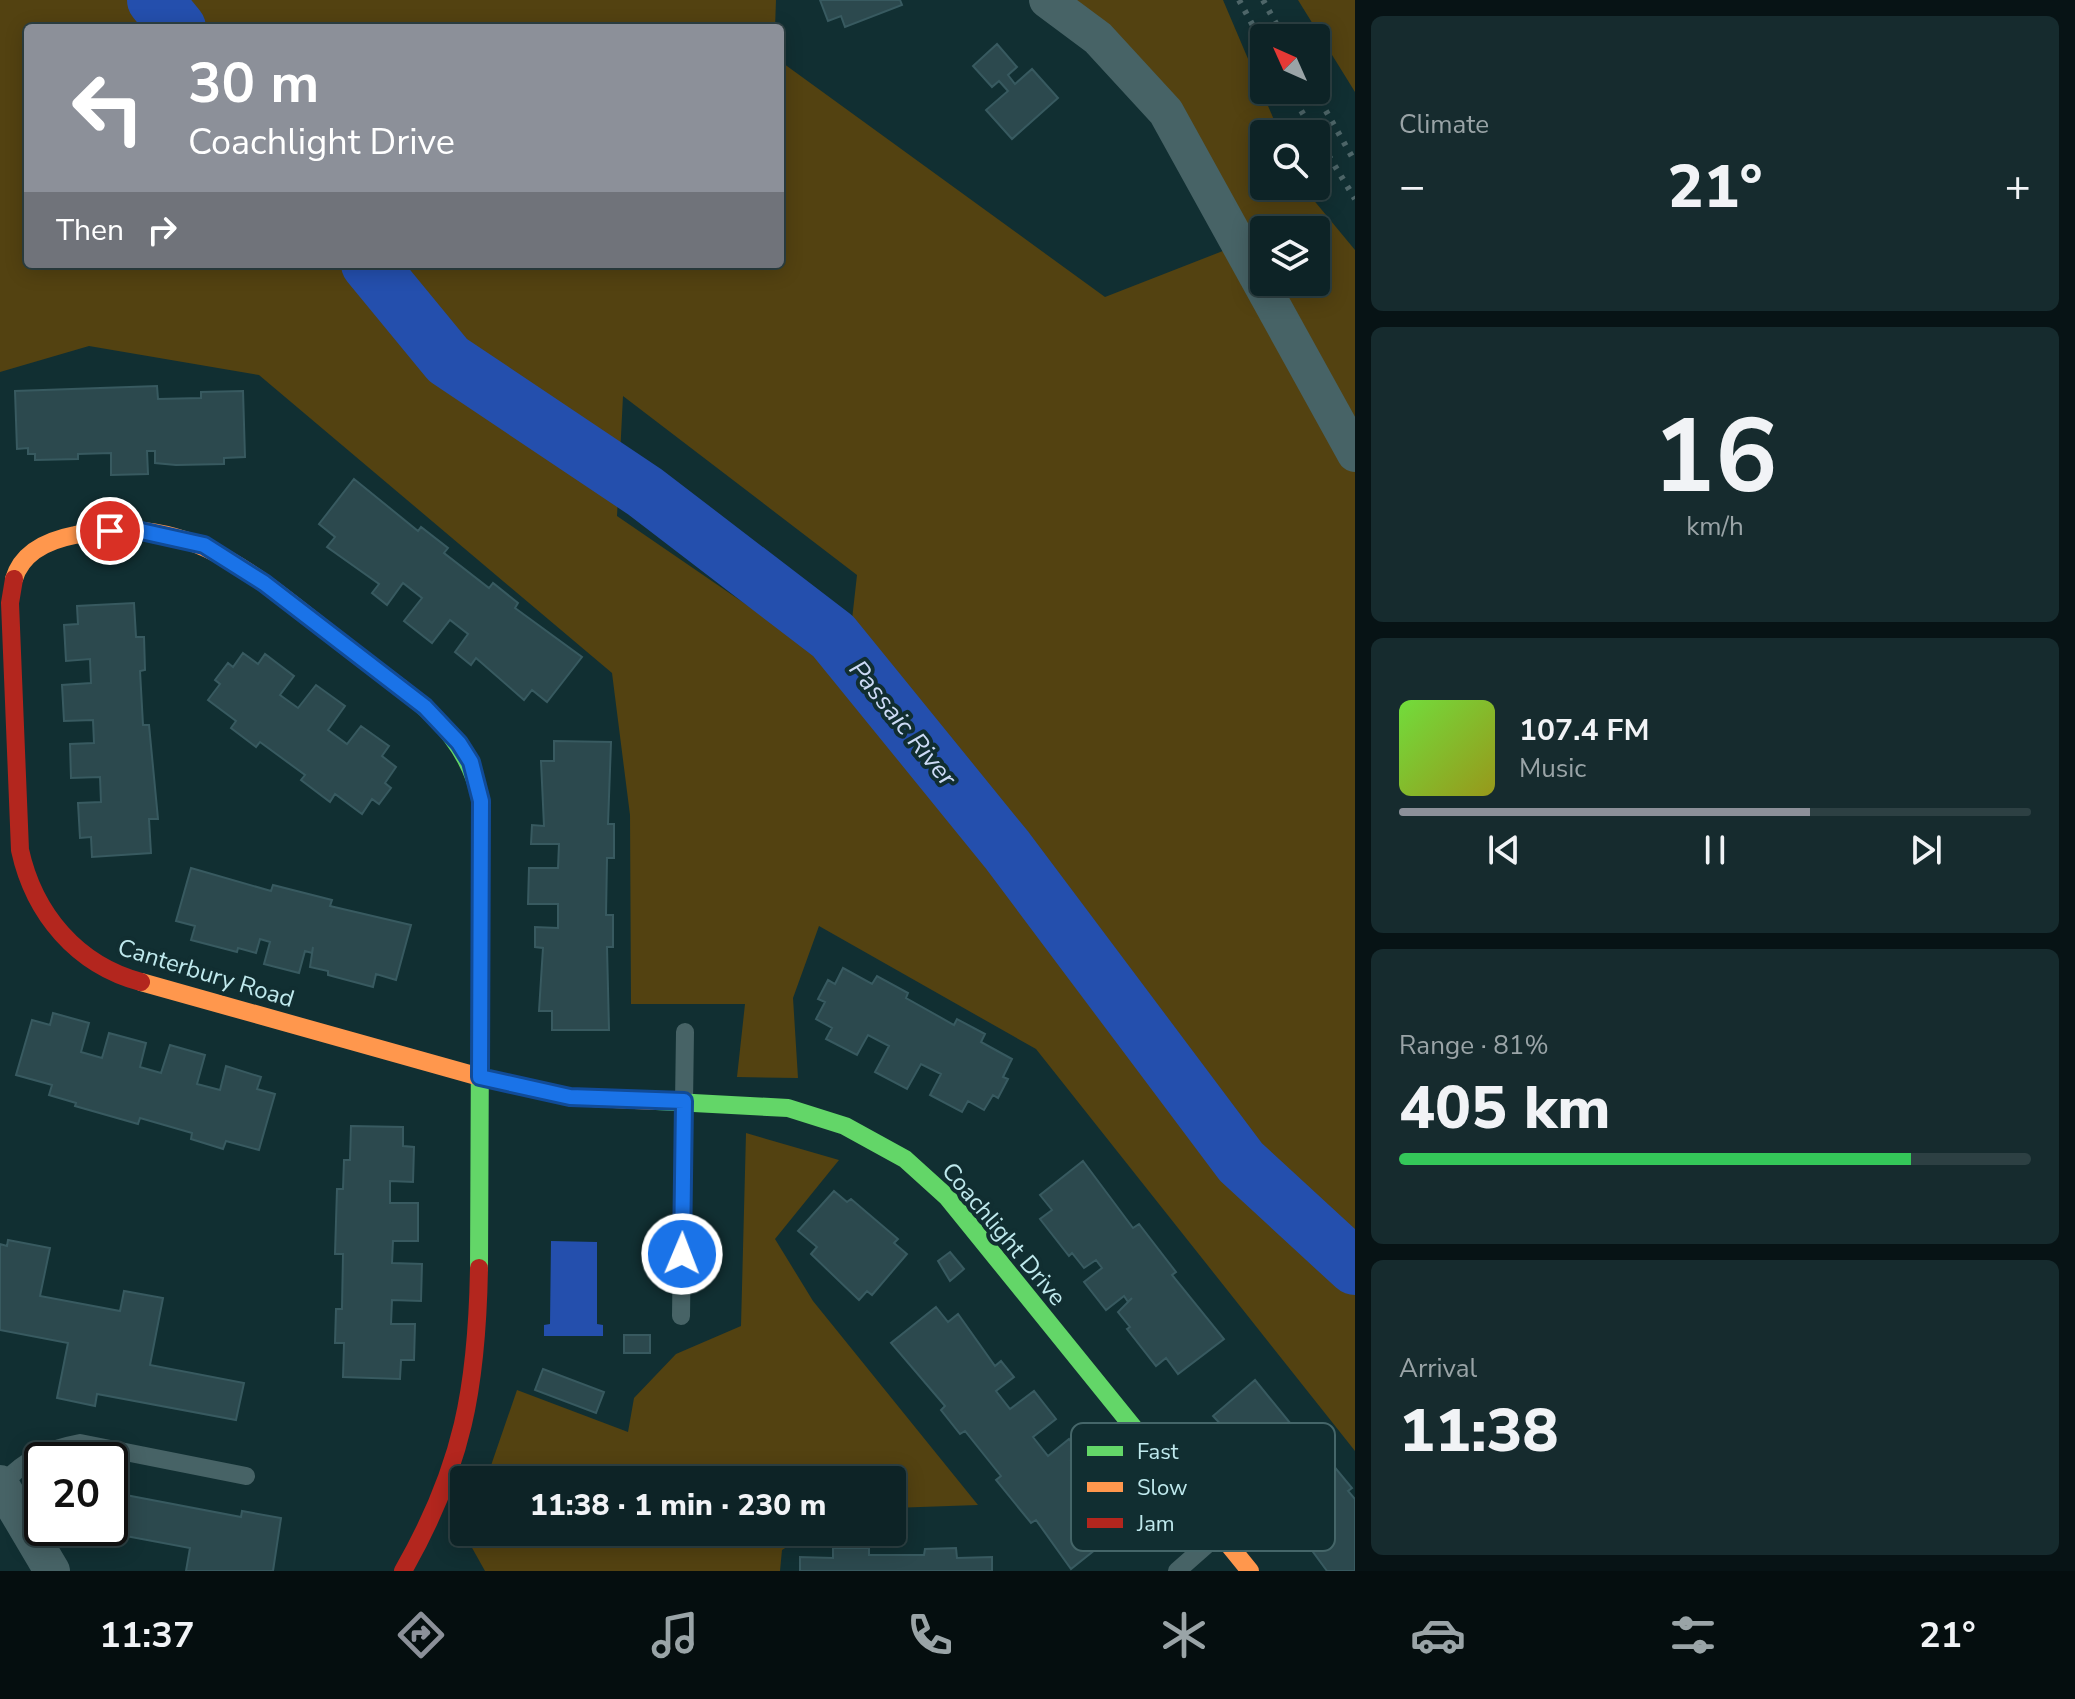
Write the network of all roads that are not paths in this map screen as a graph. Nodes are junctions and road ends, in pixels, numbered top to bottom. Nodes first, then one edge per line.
1 (1047, 0) edge
2 (1355, 454) edge
3 (685, 1032) dead end
4 (480, 1077) junction
5 (684, 1101) junction
6 (681, 1316) dead end
7 (1129, 1423) edge
8 (246, 1476) dead end
9 (1, 1484) edge
10 (1200, 1551) edge
11 (1233, 1551) edge
12 (52, 1571) edge
13 (403, 1571) edge
14 (1177, 1571) edge
15 (1250, 1571) edge

1 - 2 street
3 - 5 lane
4 - 4 street, Canterbury Road
4 - 5 street, Coachlight Drive
4 - 13 street, Canterbury Road
5 - 6 lane
5 - 7 street, Coachlight Drive
8 - 9 lane
9 - 12 street
10 - 14 lane
11 - 15 street, Coachlight Drive

